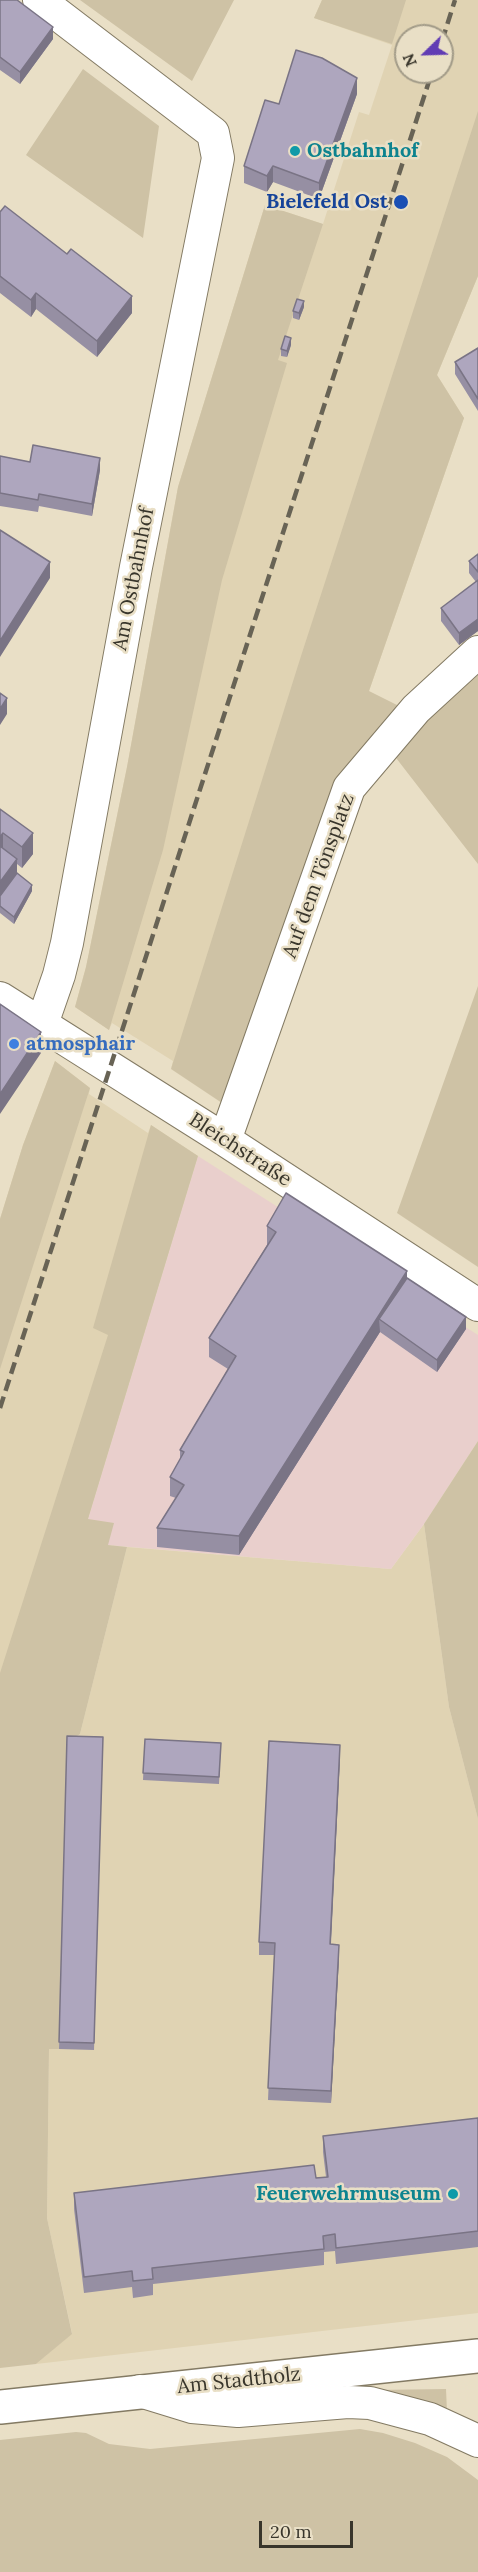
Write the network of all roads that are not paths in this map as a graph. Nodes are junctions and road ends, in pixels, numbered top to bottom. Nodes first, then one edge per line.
1 (39, 0) edge
2 (478, 652) edge
3 (0, 998) edge
4 (42, 1024) junction
5 (225, 1140) junction
6 (478, 1305) edge
7 (478, 2356) edge
8 (140, 2391) junction
9 (0, 2407) edge
10 (478, 2441) edge

1 - 4 street, Am Ostbahnhof
2 - 5 street, Auf dem Tönsplatz
3 - 4 street, Bleichstraße
4 - 5 street, Bleichstraße
5 - 6 street, Bleichstraße
7 - 8 main road, Am Stadtholz
8 - 9 main road, Am Stadtholz
8 - 10 street

